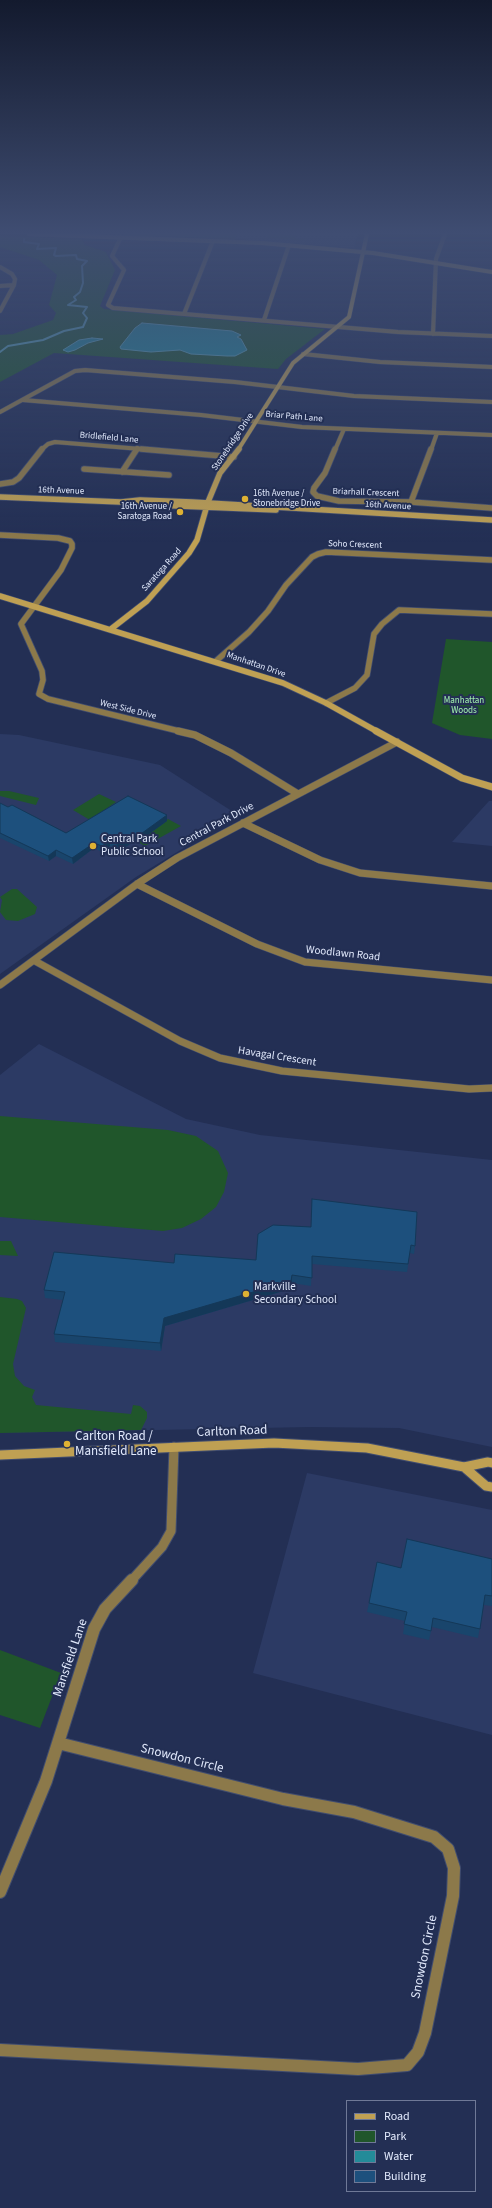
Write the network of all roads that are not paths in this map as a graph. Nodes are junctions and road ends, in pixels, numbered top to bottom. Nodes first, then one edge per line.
1 (325, 337) edge
2 (303, 354) junction
3 (492, 367) edge
4 (278, 387) junction
5 (22, 400) junction
6 (492, 402) edge
7 (0, 412) edge
8 (257, 421) junction
9 (344, 429) junction
10 (437, 433) junction
11 (492, 435) edge
12 (138, 448) junction
13 (234, 457) junction
14 (84, 469) dead end
15 (122, 472) junction
16 (169, 475) dead end
17 (0, 484) edge
18 (0, 497) edge
19 (121, 502) junction
20 (208, 502) junction
21 (412, 502) junction
22 (284, 508) junction
23 (492, 508) edge
24 (206, 509) junction
25 (492, 520) edge
26 (0, 535) edge
27 (492, 560) edge
28 (0, 596) edge
29 (34, 604) junction
30 (492, 614) edge
31 (111, 629) junction
32 (216, 661) junction
33 (326, 703) junction
34 (397, 742) junction
35 (492, 787) edge
36 (298, 794) junction
37 (243, 823) junction
38 (137, 884) junction
39 (492, 886) edge
40 (35, 961) junction
41 (492, 980) edge
42 (0, 986) edge
43 (492, 1088) edge
44 (174, 1447) junction
45 (0, 1455) edge
46 (492, 1463) edge
47 (464, 1468) junction
48 (492, 1487) edge
49 (58, 1743) junction
50 (0, 1892) edge
51 (0, 2050) edge

1 - 2 street, Stonebridge Drive
2 - 3 street
2 - 4 street, Stonebridge Drive
4 - 5 street
4 - 6 street
4 - 8 street, Stonebridge Drive
5 - 7 street
5 - 8 street, Briar Path Lane
8 - 9 street, Briar Path Lane
8 - 13 street, Stonebridge Drive
9 - 10 street, Briar Path Lane
9 - 21 street, Briarhall Crescent
10 - 11 street, Briar Path Lane
10 - 21 street
12 - 13 street, Bridlefield Lane
12 - 15 street
12 - 17 street, Bridlefield Lane
13 - 20 street, Stonebridge Drive
14 - 15 street
15 - 16 street
18 - 19 street, 16th Avenue
19 - 20 street, 16th Avenue
19 - 24 street, 16th Avenue
20 - 22 street, 16th Avenue
20 - 24 street, Stonebridge Drive
21 - 23 street, Briarhall Crescent
22 - 24 street, 16th Avenue
22 - 25 street, 16th Avenue
24 - 31 street, Saratoga Road
26 - 29 street
27 - 32 street, Soho Crescent
28 - 29 street, Manhattan Drive
29 - 31 street, Manhattan Drive
29 - 36 street, West Side Drive
30 - 33 street
31 - 32 street, Manhattan Drive
32 - 33 street, Manhattan Drive
33 - 34 street, Manhattan Drive
34 - 35 street, Manhattan Drive
34 - 36 street, Central Park Drive
36 - 37 street, Central Park Drive
37 - 38 street, Central Park Drive
37 - 39 street
38 - 40 street, Central Park Drive
38 - 41 street, Woodlawn Road
40 - 42 street, Central Park Drive
40 - 43 street, Havagal Crescent
44 - 45 street, Carlton Road
44 - 47 street, Carlton Road
44 - 49 street, Mansfield Lane
46 - 47 street, Carlton Road
47 - 48 street, Carlton Road
49 - 50 street, Mansfield Lane
49 - 51 street, Snowdon Circle

